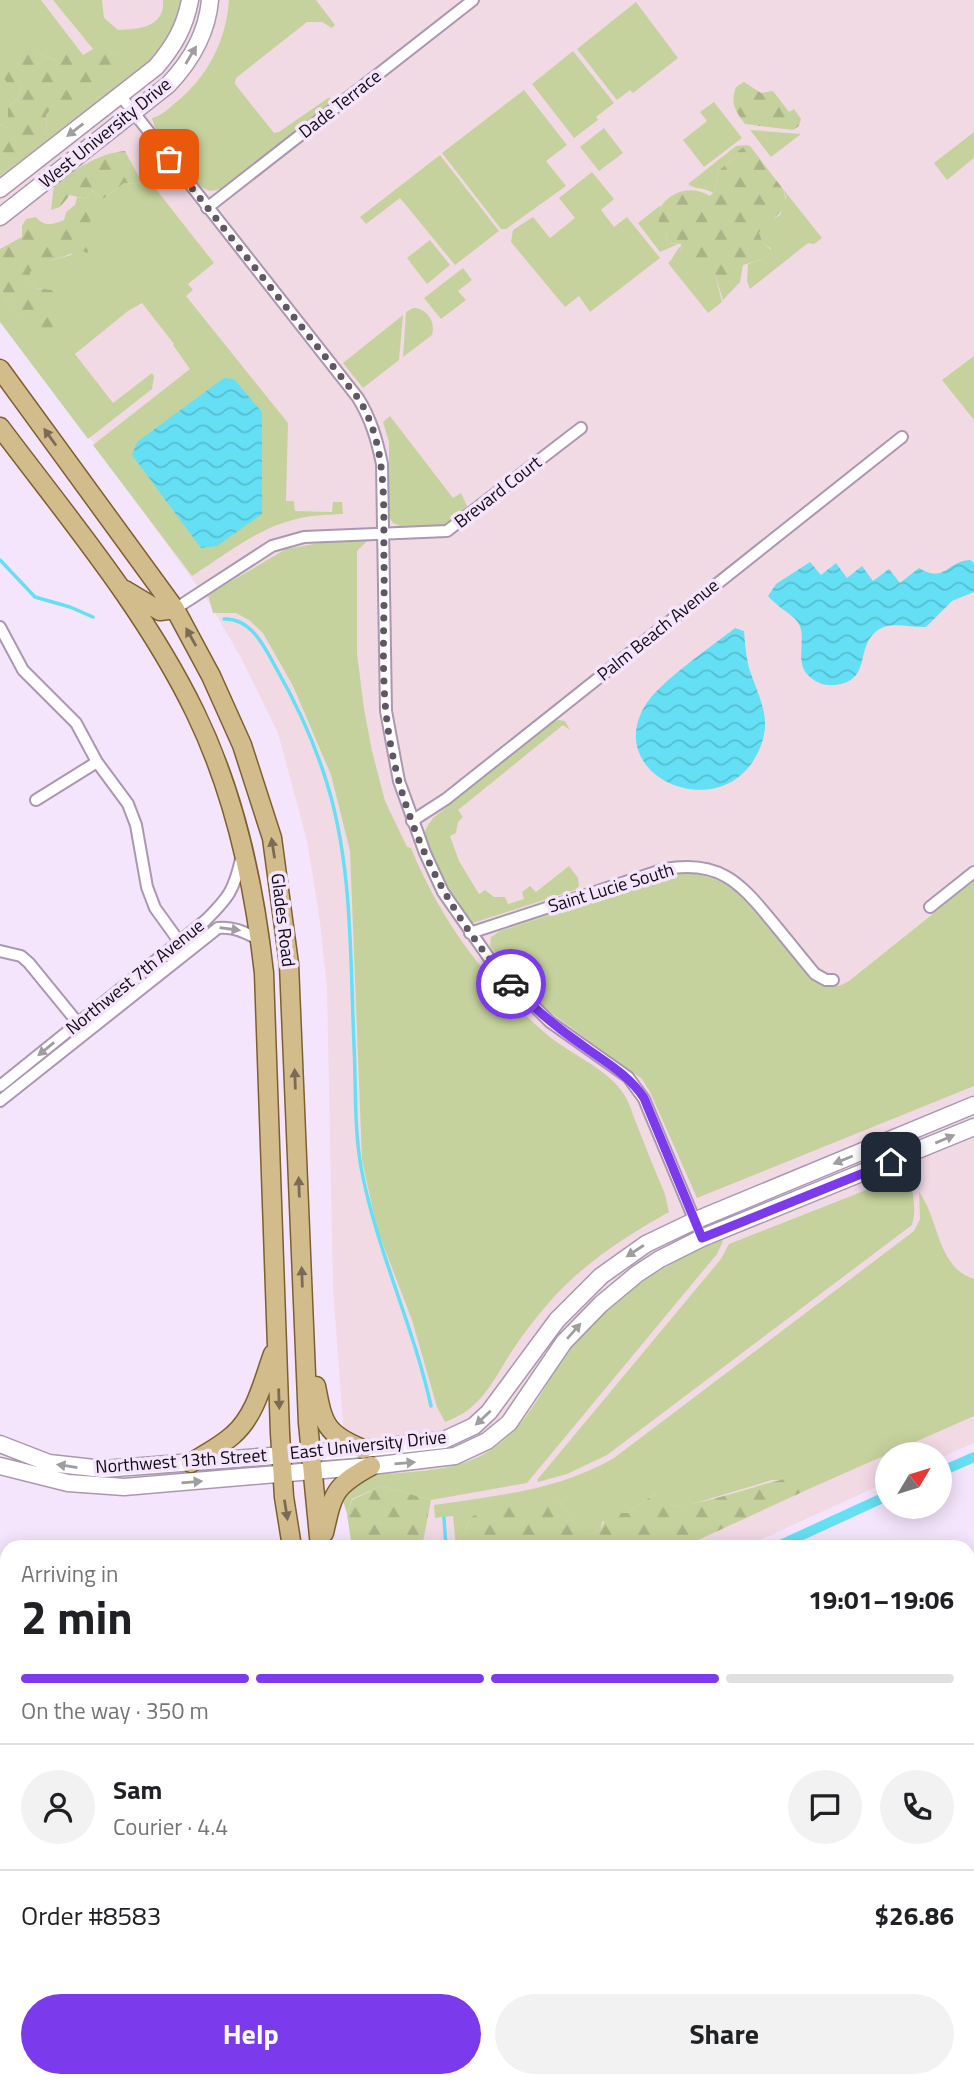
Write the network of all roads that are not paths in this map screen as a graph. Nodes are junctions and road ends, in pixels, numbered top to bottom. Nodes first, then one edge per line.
1 (190, 0) edge
2 (210, 0) edge
3 (473, 0) edge
4 (120, 96) junction
5 (133, 113) junction
6 (0, 189) edge
7 (207, 208) junction
8 (0, 217) edge
9 (0, 369) edge
10 (0, 428) edge
11 (581, 428) dead end
12 (902, 437) dead end
13 (384, 534) junction
14 (116, 584) junction
15 (175, 610) junction
16 (0, 627) edge
17 (97, 762) junction
18 (36, 800) dead end
19 (412, 821) junction
20 (244, 849) junction
21 (974, 872) edge
22 (930, 907) dead end
23 (470, 933) junction
24 (260, 940) junction
25 (179, 942) junction
26 (0, 951) edge
27 (186, 951) junction
28 (833, 980) dead end
29 (78, 1023) junction
30 (86, 1033) junction
31 (0, 1086) edge
32 (0, 1101) edge
33 (974, 1105) edge
34 (270, 1108) junction
35 (974, 1127) edge
36 (297, 1147) junction
37 (694, 1221) junction
38 (702, 1238) junction
39 (304, 1328) junction
40 (277, 1344) junction
41 (0, 1444) edge
42 (363, 1449) junction
43 (311, 1452) junction
44 (281, 1454) junction
45 (191, 1463) junction
46 (0, 1466) edge
47 (370, 1466) junction
48 (313, 1471) junction
49 (283, 1474) junction
50 (291, 1540) edge
51 (319, 1540) edge
52 (322, 1540) edge

1 - 4 street, West University Drive
5 -> 2 street, West University Drive
3 - 7 street, Dade Terrace
4 - 5 street
4 -> 6 street, West University Drive
5 - 7 street
5 - 8 street, West University Drive
7 - 13 street
15 -> 9 main road, Glades Road
10 - 14 main road, Glades Road
11 - 13 street, Brevard Court
12 - 19 street, Palm Beach Avenue
13 - 15 street, Brevard Court
13 - 19 street
14 - 15 main road
14 - 20 main road, Glades Road
36 -> 15 main road, Glades Road
16 - 17 street
17 - 18 street
17 - 25 street
19 - 23 street
20 - 24 main road, Glades Road
20 - 25 street, Northwest 7th Avenue
21 - 22 street
23 - 28 street, Saint Lucie South
23 - 37 street
27 -> 24 street, Northwest 7th Avenue
24 - 34 main road, Glades Road
25 - 27 street
25 - 29 street, Northwest 7th Avenue
26 - 29 street
27 - 30 street, Northwest 7th Avenue
29 - 30 street
29 -> 31 street, Northwest 7th Avenue
30 - 32 street, Northwest 7th Avenue
33 -> 37 street, East University Drive
34 - 36 main road
34 - 40 main road, Glades Road
38 -> 35 street, East University Drive
39 -> 36 main road, Glades Road
37 - 38 street
37 -> 42 street, East University Drive
47 -> 38 street, East University Drive
39 - 42 main road
39 - 43 main road, Glades Road
40 -> 44 main road, Glades Road
40 - 45 main road
45 -> 41 street, Northwest 13th Street
42 - 43 street, East University Drive
43 - 44 street, East University Drive
43 - 48 main road, Glades Road
44 - 45 street, Northwest 13th Street
44 - 49 main road, Glades Road
46 -> 49 street, Northwest 13th Street
47 - 48 street, East University Drive
47 - 52 main road
48 - 49 street, East University Drive
48 - 51 main road, Glades Road
49 -> 50 main road, Glades Road

